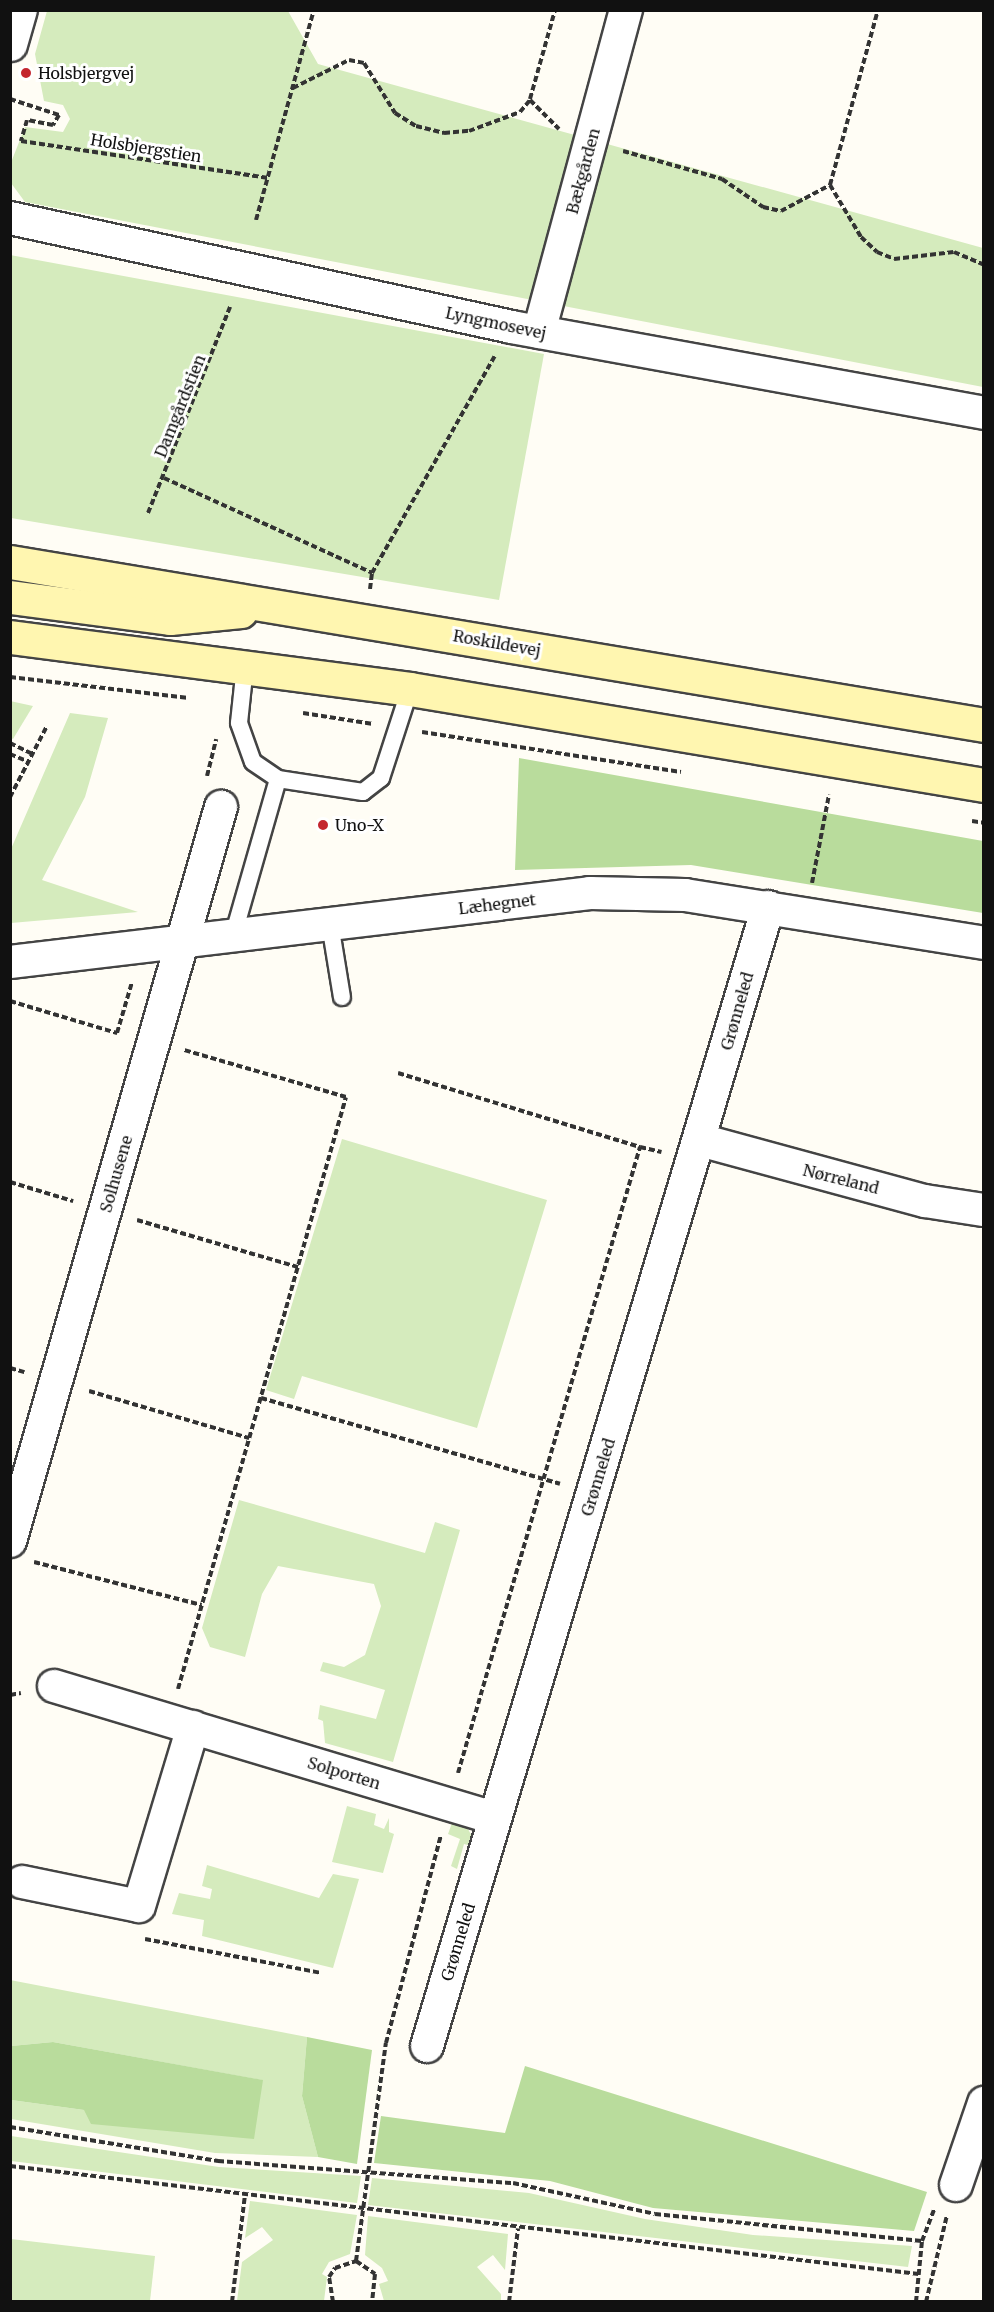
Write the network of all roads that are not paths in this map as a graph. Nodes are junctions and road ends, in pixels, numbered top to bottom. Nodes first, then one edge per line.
1 (20, 10) edge
2 (626, 10) edge
3 (10, 44) edge
4 (10, 218) edge
5 (525, 329) junction
6 (984, 413) edge
7 (10, 562) edge
8 (10, 597) edge
9 (284, 606) junction
10 (10, 637) edge
11 (245, 666) junction
12 (410, 689) junction
13 (984, 725) edge
14 (278, 779) junction
15 (984, 785) edge
16 (221, 807) road end
17 (768, 907) junction
18 (330, 924) junction
19 (233, 936) junction
20 (984, 943) edge
21 (182, 945) junction
22 (10, 962) edge
23 (342, 997) dead end
24 (696, 1150) junction
25 (984, 1210) edge
26 (16, 1550) edge
27 (54, 1686) dead end
28 (181, 1723) junction
29 (495, 1818) junction
30 (22, 1882) dead end
31 (427, 2046) dead end
32 (984, 2103) edge
33 (956, 2185) road end

1 - 3 street
2 - 5 street, Bækgården
4 - 5 street, Lyngmosevej
5 - 6 street, Lyngmosevej
7 - 9 main road, Roskildevej
8 - 9 main road
9 - 13 main road, Roskildevej
10 - 11 main road
11 - 12 main road
11 - 14 lane
12 - 14 lane
12 - 15 main road
14 - 19 lane
16 - 21 street, Solhusene
17 - 18 street, Læhegnet
17 - 20 street, Læhegnet
17 - 24 street, Grønneled
18 - 19 street, Læhegnet
18 - 23 lane
19 - 21 street, Læhegnet
21 - 22 street, Læhegnet
21 - 26 street, Solhusene
24 - 25 street, Nørreland
24 - 29 street, Grønneled
27 - 28 street, Solporten
28 - 29 street, Solporten
28 - 30 street
29 - 31 street, Grønneled
32 - 33 street

